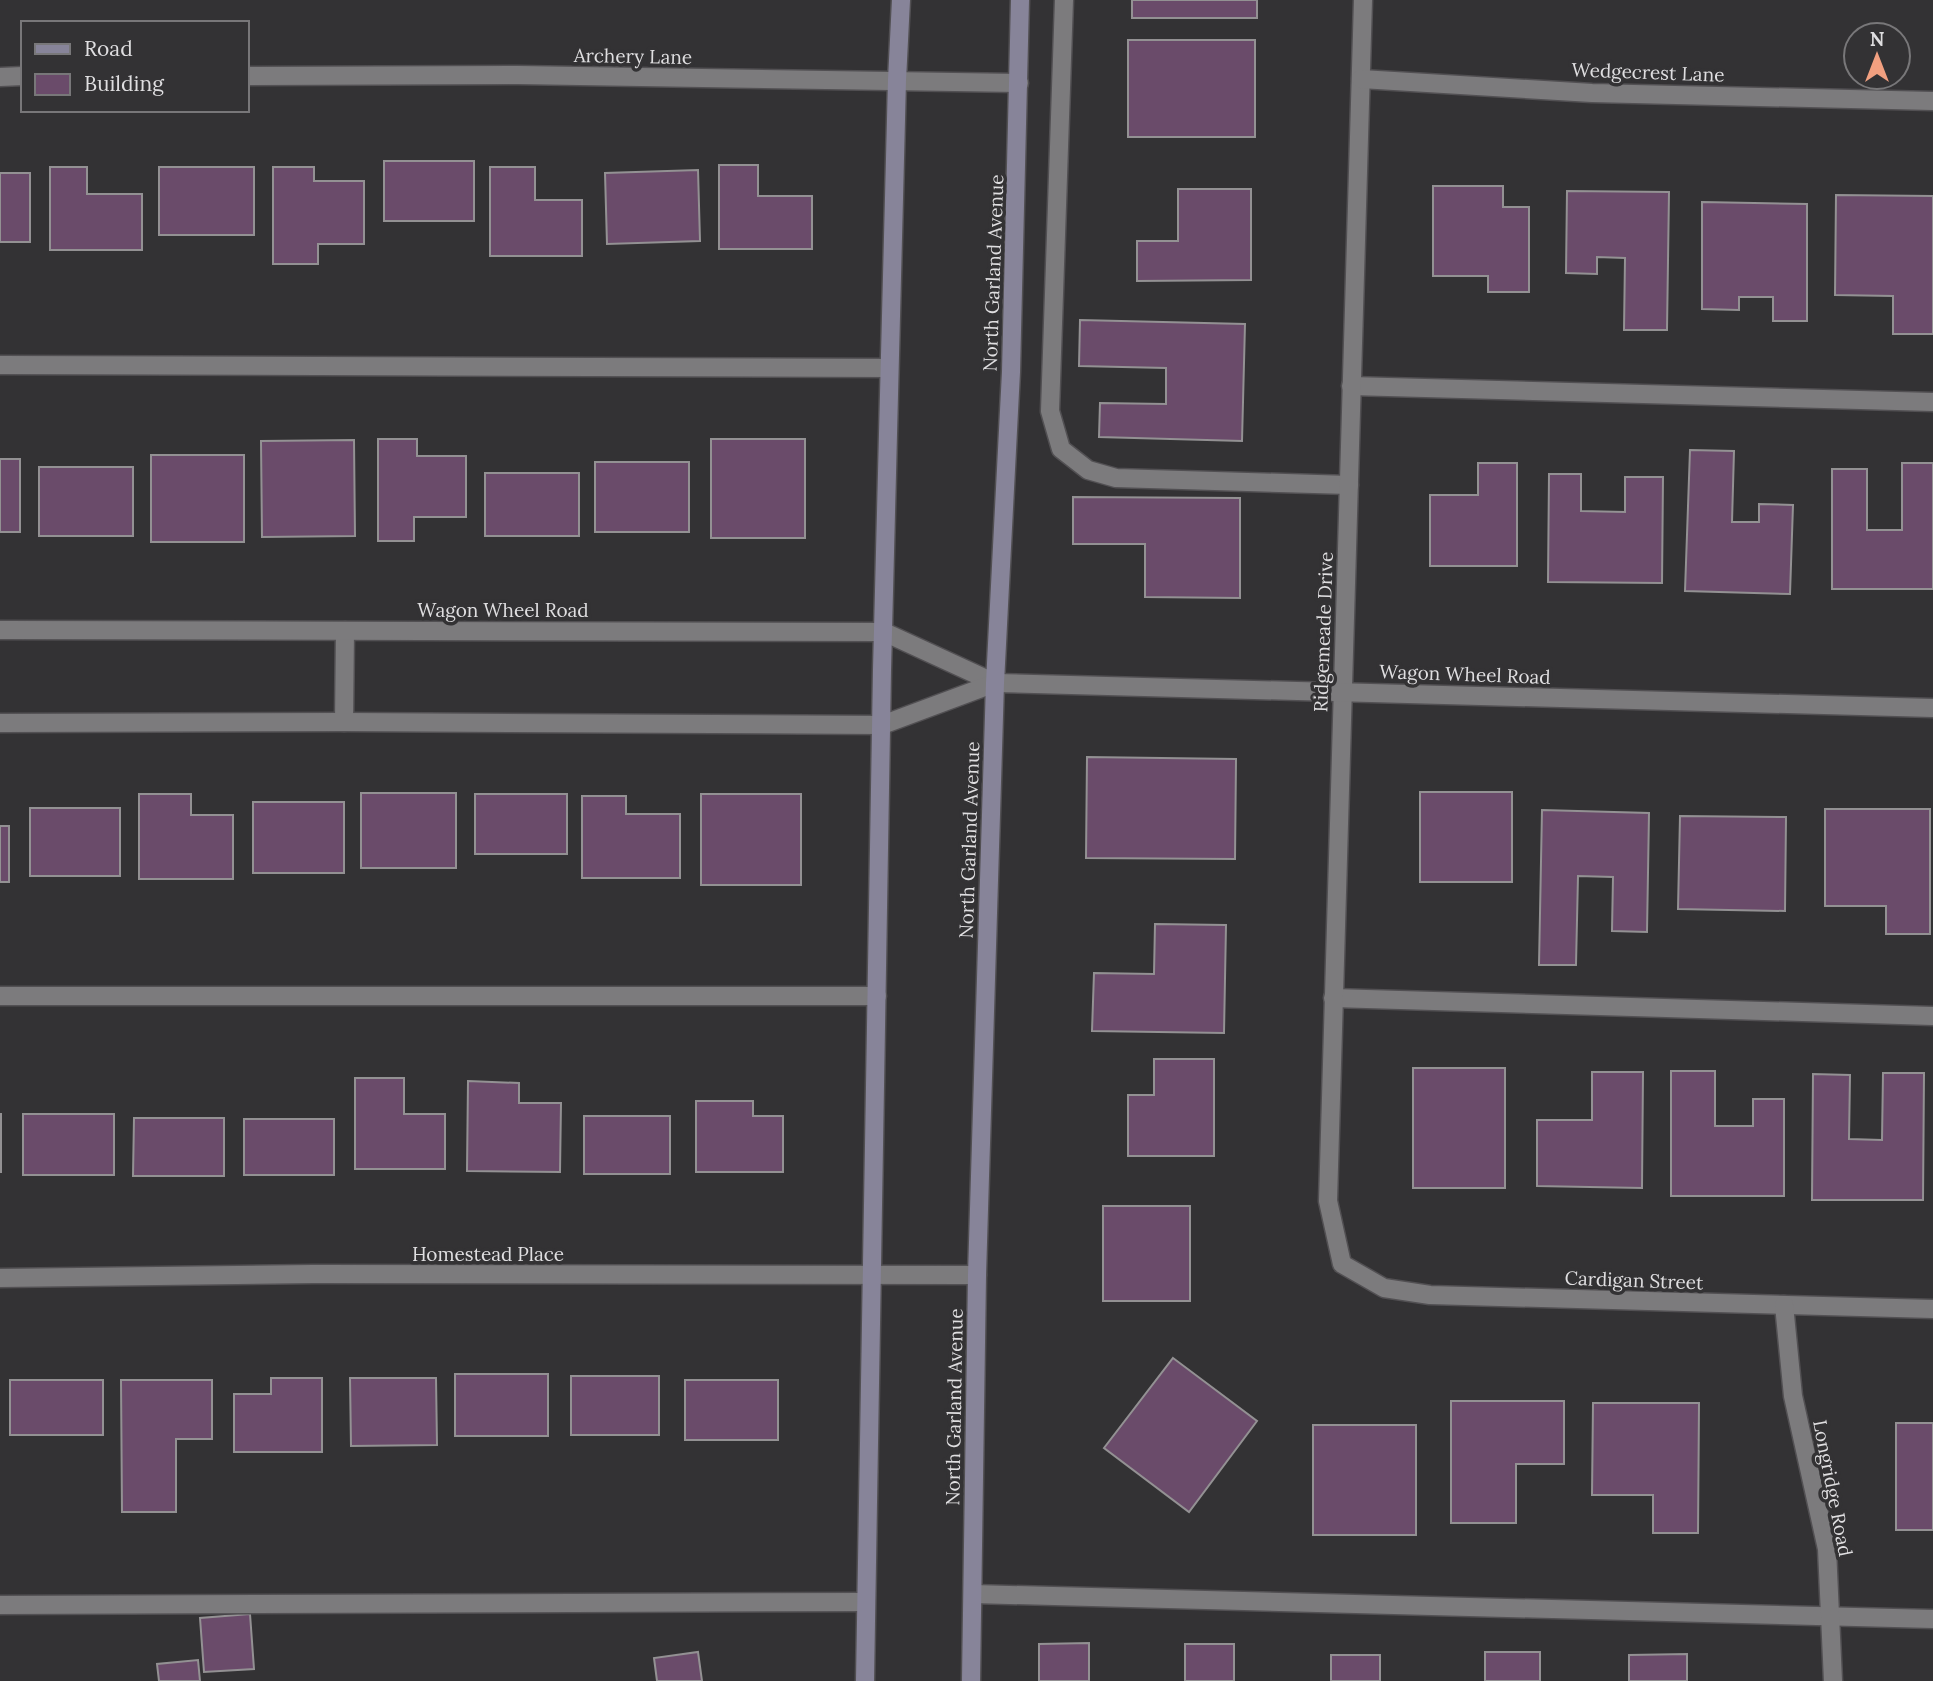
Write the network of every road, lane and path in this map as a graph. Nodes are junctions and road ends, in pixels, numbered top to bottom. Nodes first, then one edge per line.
1 (901, 0) edge
2 (1020, 0) edge
3 (1065, 0) edge
4 (1363, 0) edge
5 (21, 76) edge
6 (248, 76) edge
7 (0, 77) edge
8 (1361, 79) junction
9 (897, 80) junction
10 (1019, 83) junction
11 (1933, 101) edge
12 (0, 365) edge
13 (889, 368) junction
14 (1351, 386) junction
15 (1933, 402) edge
16 (1349, 485) junction
17 (0, 630) edge
18 (345, 631) junction
19 (884, 632) junction
20 (995, 683) junction
21 (1343, 691) junction
22 (1933, 708) edge
23 (344, 722) junction
24 (0, 723) edge
25 (882, 725) junction
26 (0, 996) edge
27 (877, 996) junction
28 (1333, 998) junction
29 (1933, 1016) edge
30 (1342, 1264) joint
31 (977, 1275) junction
32 (870, 1276) junction
33 (0, 1278) edge
34 (1784, 1305) junction
35 (1933, 1309) edge
36 (973, 1594) junction
37 (865, 1602) junction
38 (0, 1605) edge
39 (1831, 1617) junction
40 (1933, 1619) edge
41 (865, 1681) edge
42 (971, 1681) edge
43 (1833, 1681) edge

1 - 9 main road
2 - 10 main road, North Garland Avenue
3 - 16 street
4 - 8 street, Ridgemeade Drive
5 - 7 street
6 - 9 street, Archery Lane
8 - 11 street, Wedgecrest Lane
8 - 14 street, Ridgemeade Drive
9 - 10 street, Archery Lane
9 - 13 main road
10 - 20 main road, North Garland Avenue
12 - 13 street
13 - 19 main road
14 - 15 street
14 - 16 street, Ridgemeade Drive
16 - 21 street, Ridgemeade Drive
17 - 18 street, Wagon Wheel Road
18 - 19 street, Wagon Wheel Road
18 - 23 street
19 - 20 street, Wagon Wheel Road
19 - 25 main road
20 - 21 street, Wagon Wheel Road
20 - 25 street, Wagon Wheel Road
20 - 31 main road, North Garland Avenue
21 - 22 street, Wagon Wheel Road
21 - 28 street, Ridgemeade Drive
23 - 24 street, Wagon Wheel Road
23 - 25 street, Wagon Wheel Road
25 - 27 main road
26 - 27 street
27 - 32 main road
28 - 29 street
28 - 30 street, Ridgemeade Drive
30 - 34 street, Cardigan Street
31 - 32 street, Homestead Place
31 - 36 main road, North Garland Avenue
32 - 33 street, Homestead Place
32 - 37 main road
34 - 35 street, Cardigan Street
34 - 39 street, Longridge Road
36 - 39 street
36 - 42 main road, North Garland Avenue
37 - 38 street
37 - 41 main road
39 - 40 street
39 - 43 street, Longridge Road

